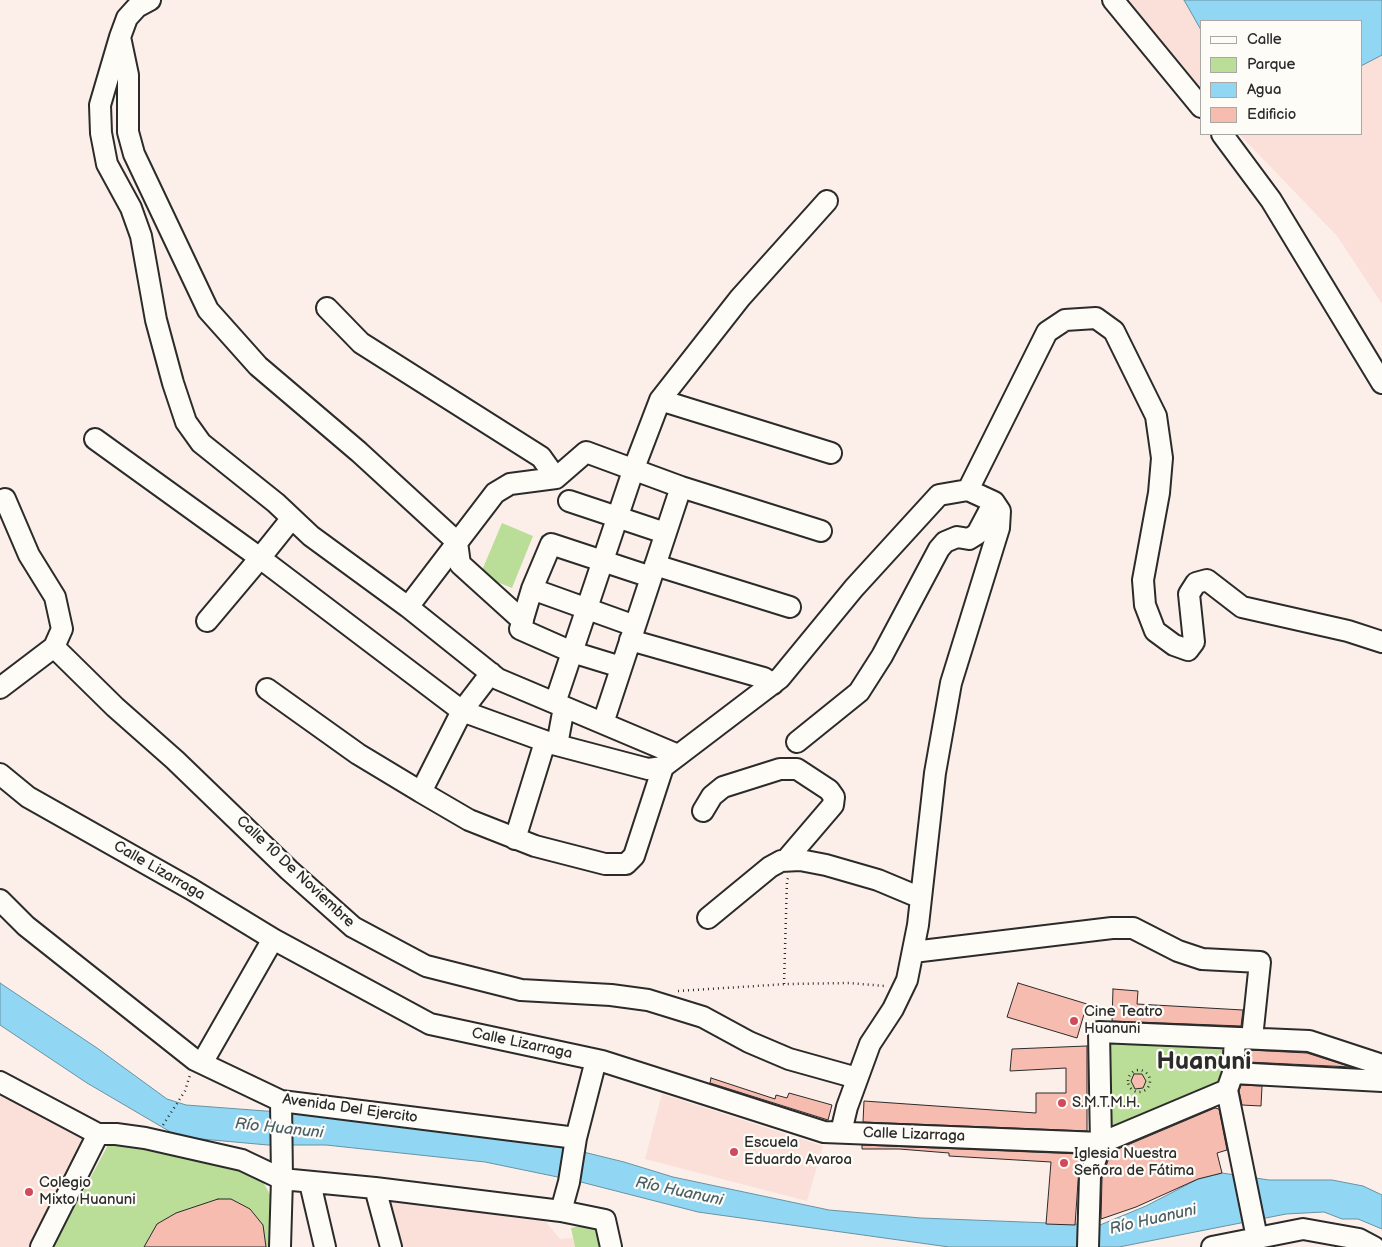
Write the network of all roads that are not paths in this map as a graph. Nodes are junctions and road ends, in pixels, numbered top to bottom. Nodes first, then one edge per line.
1 (150, 0) edge
2 (1113, 0) edge
3 (120, 37) junction
4 (1200, 106) edge
5 (1223, 135) edge
6 (826, 201) dead end
7 (327, 308) dead end
8 (1382, 383) edge
9 (660, 400) junction
10 (96, 439) dead end
11 (831, 453) dead end
12 (634, 468) junction
13 (556, 478) junction
14 (681, 487) junction
15 (968, 490) junction
16 (5, 499) dead end
17 (569, 501) dead end
18 (994, 502) junction
19 (292, 518) junction
20 (618, 518) junction
21 (821, 531) dead end
22 (666, 533) junction
23 (457, 542) junction
24 (260, 558) junction
25 (603, 561) junction
26 (653, 571) junction
27 (532, 589) junction
28 (408, 607) junction
29 (790, 607) dead end
30 (587, 608) junction
31 (207, 621) dead end
32 (523, 622) junction
33 (632, 633) junction
34 (1382, 642) edge
35 (54, 647) junction
36 (572, 652) junction
37 (621, 667) junction
38 (491, 674) junction
39 (773, 684) junction
40 (0, 688) edge
41 (267, 689) dead end
42 (559, 705) junction
43 (462, 711) junction
44 (603, 723) junction
45 (797, 742) dead end
46 (551, 743) junction
47 (670, 761) junction
48 (0, 774) edge
49 (421, 792) junction
50 (703, 811) dead end
51 (515, 839) junction
52 (788, 868) junction
53 (921, 898) junction
54 (0, 900) edge
55 (708, 918) dead end
56 (273, 939) junction
57 (913, 952) junction
58 (1244, 1038) junction
59 (596, 1060) junction
60 (202, 1063) junction
61 (1382, 1065) edge
62 (857, 1078) junction
63 (1382, 1081) edge
64 (0, 1082) edge
65 (1230, 1082) junction
66 (281, 1106) junction
67 (841, 1132) junction
68 (98, 1134) junction
69 (575, 1142) junction
70 (1101, 1143) junction
71 (282, 1179) junction
72 (310, 1183) junction
73 (375, 1188) junction
74 (562, 1211) junction
75 (1254, 1231) junction
76 (41, 1247) edge
77 (280, 1247) edge
78 (325, 1247) edge
79 (391, 1247) edge
80 (611, 1247) edge
81 (1088, 1247) edge
82 (1212, 1247) edge
83 (1374, 1247) edge

1 - 3 street
2 - 4 street
3 - 19 street
3 - 23 street
5 - 8 street
6 - 9 street
7 - 13 street
9 - 11 street
9 - 12 street
10 - 24 street
12 - 13 street
12 - 14 street
12 - 20 street
13 - 23 street
14 - 21 street
14 - 22 street
15 - 18 street
15 - 34 street
15 - 39 street
16 - 35 street
17 - 20 street
18 - 45 street
18 - 53 street
19 - 24 street
19 - 28 street
20 - 22 street
20 - 25 street
22 - 26 street
23 - 28 street
23 - 32 street
24 - 31 street
24 - 43 street
25 - 26 street
25 - 27 street
25 - 30 street
26 - 29 street
26 - 33 street
27 - 30 street
27 - 32 street
28 - 38 street
30 - 33 street
30 - 36 street
32 - 36 street
33 - 37 street
33 - 39 street
35 - 40 street
35 - 62 street, Calle 10 De Noviembre
36 - 37 street
36 - 42 street
37 - 44 street
38 - 42 street
38 - 43 street
39 - 47 street
41 - 49 street
42 - 44 street
42 - 46 street
43 - 46 street
43 - 49 street
44 - 47 street
46 - 47 street
46 - 51 street
47 - 51 street
48 - 56 street, Calle Lizarraga
49 - 51 street
50 - 52 street
52 - 53 street
52 - 55 street
53 - 57 street
54 - 60 street, Avenida Del Ejercito
56 - 59 street, Calle Lizarraga
56 - 60 street
57 - 58 street
57 - 62 street
58 - 61 street
58 - 65 street
58 - 70 street
59 - 67 street, Calle Lizarraga
59 - 69 street
60 - 66 street, Avenida Del Ejercito
62 - 67 street
63 - 65 street
64 - 68 street
65 - 70 street
65 - 75 street
66 - 69 street, Avenida Del Ejercito
66 - 71 street
67 - 70 street, Calle Lizarraga
68 - 71 street
68 - 76 street
69 - 74 street
70 - 81 street
71 - 72 street
71 - 77 street
72 - 73 street
72 - 78 street
73 - 74 street
73 - 79 street
74 - 80 street
75 - 82 street
75 - 83 street

